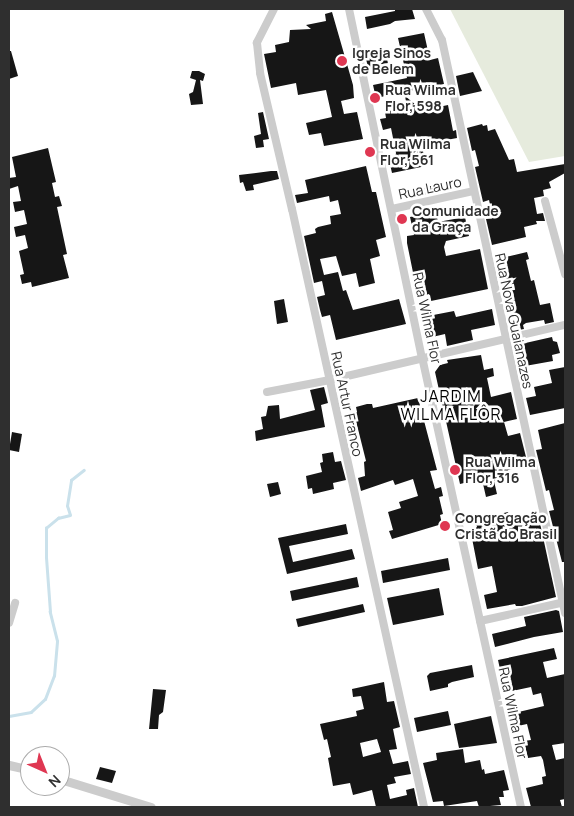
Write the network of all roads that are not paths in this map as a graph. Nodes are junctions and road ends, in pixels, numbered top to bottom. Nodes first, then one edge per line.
1 (274, 9) edge
2 (349, 9) edge
3 (426, 9) edge
4 (473, 191) junction
5 (546, 201) dead end
6 (392, 209) junction
7 (565, 274) edge
8 (565, 325) edge
9 (505, 338) junction
10 (422, 357) junction
11 (330, 380) junction
12 (267, 392) dead end
13 (15, 602) dead end
14 (564, 602) edge
15 (565, 613) edge
16 (480, 621) junction
17 (9, 623) edge
18 (70, 782) edge
19 (152, 807) edge
20 (424, 807) edge
21 (521, 807) edge

1 - 11 street, Rua Artur Franco
2 - 6 street, Rua Wilma Flor
3 - 4 street, Rua Nova Guaianazes
4 - 6 street, Rua Lauro
4 - 9 street, Rua Nova Guaianazes
5 - 7 street
6 - 10 street, Rua Wilma Flor
8 - 9 street
9 - 10 street
9 - 14 street, Rua Nova Guaianazes
10 - 11 street
10 - 16 street, Rua Wilma Flor
11 - 12 street
11 - 20 street, Rua Artur Franco
13 - 17 street
14 - 15 street, Rua Nova Guaianazes
14 - 16 street
16 - 21 street, Rua Wilma Flor
18 - 19 street

